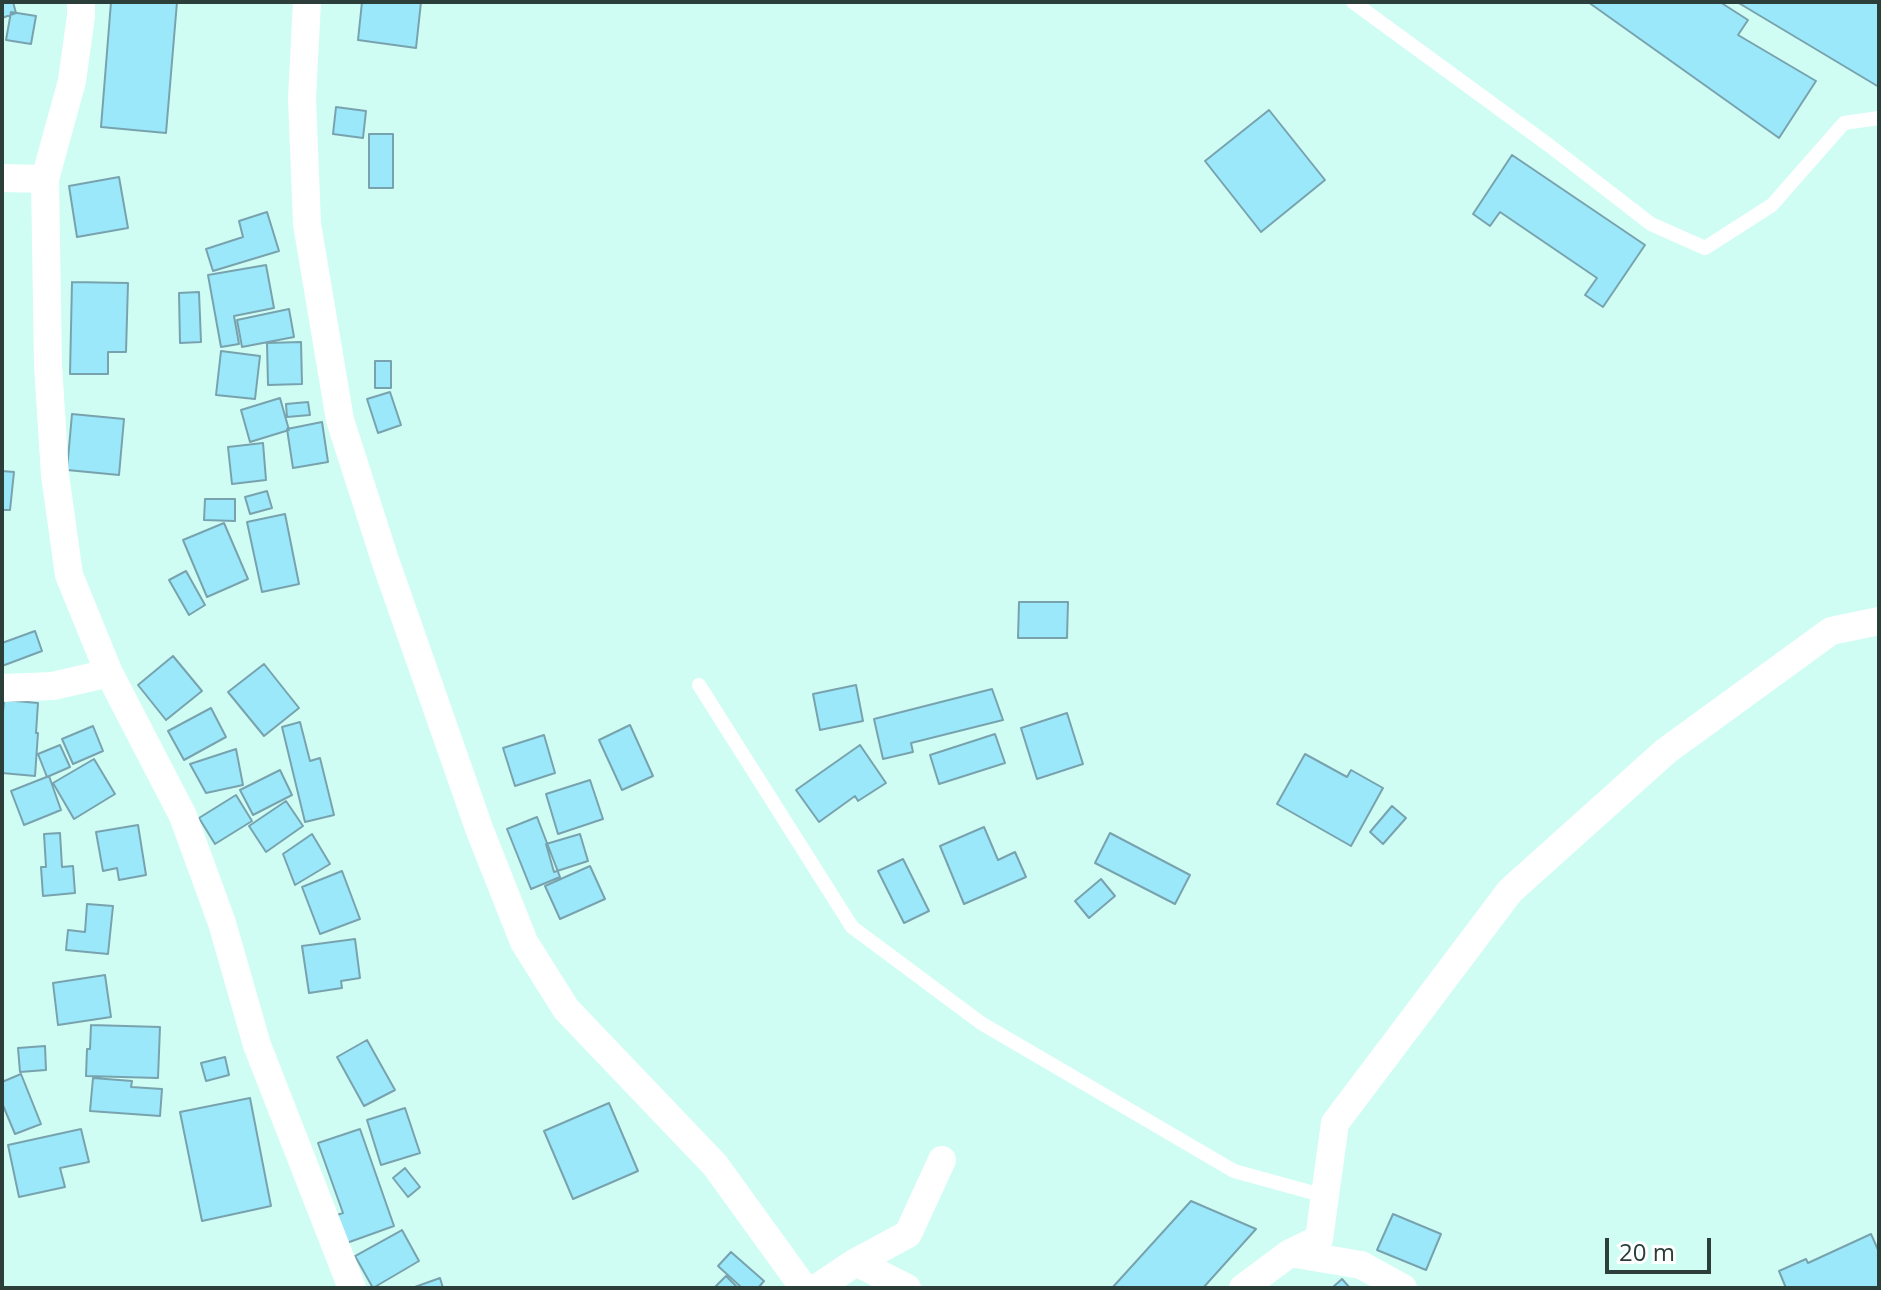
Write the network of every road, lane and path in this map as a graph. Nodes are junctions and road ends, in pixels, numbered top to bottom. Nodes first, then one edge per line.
1 (81, 2) edge
2 (307, 2) edge
3 (1353, 2) edge
4 (1879, 118) edge
5 (2, 178) edge
6 (45, 179) junction
7 (1879, 621) edge
8 (109, 673) junction
9 (699, 685) dead end
10 (2, 688) edge
11 (942, 1160) dead end
12 (1325, 1196) junction
13 (1290, 1253) junction
14 (856, 1262) junction
15 (352, 1288) edge
16 (804, 1288) edge
17 (817, 1288) edge
18 (907, 1288) edge
19 (1243, 1288) edge
20 (1403, 1288) edge

1 - 6 street
2 - 16 street
3 - 4 lane
5 - 6 street
6 - 8 street
7 - 12 street
8 - 10 street
8 - 15 street
9 - 12 lane
11 - 14 street
12 - 13 street
13 - 19 street
13 - 20 street
14 - 17 street
14 - 18 street

